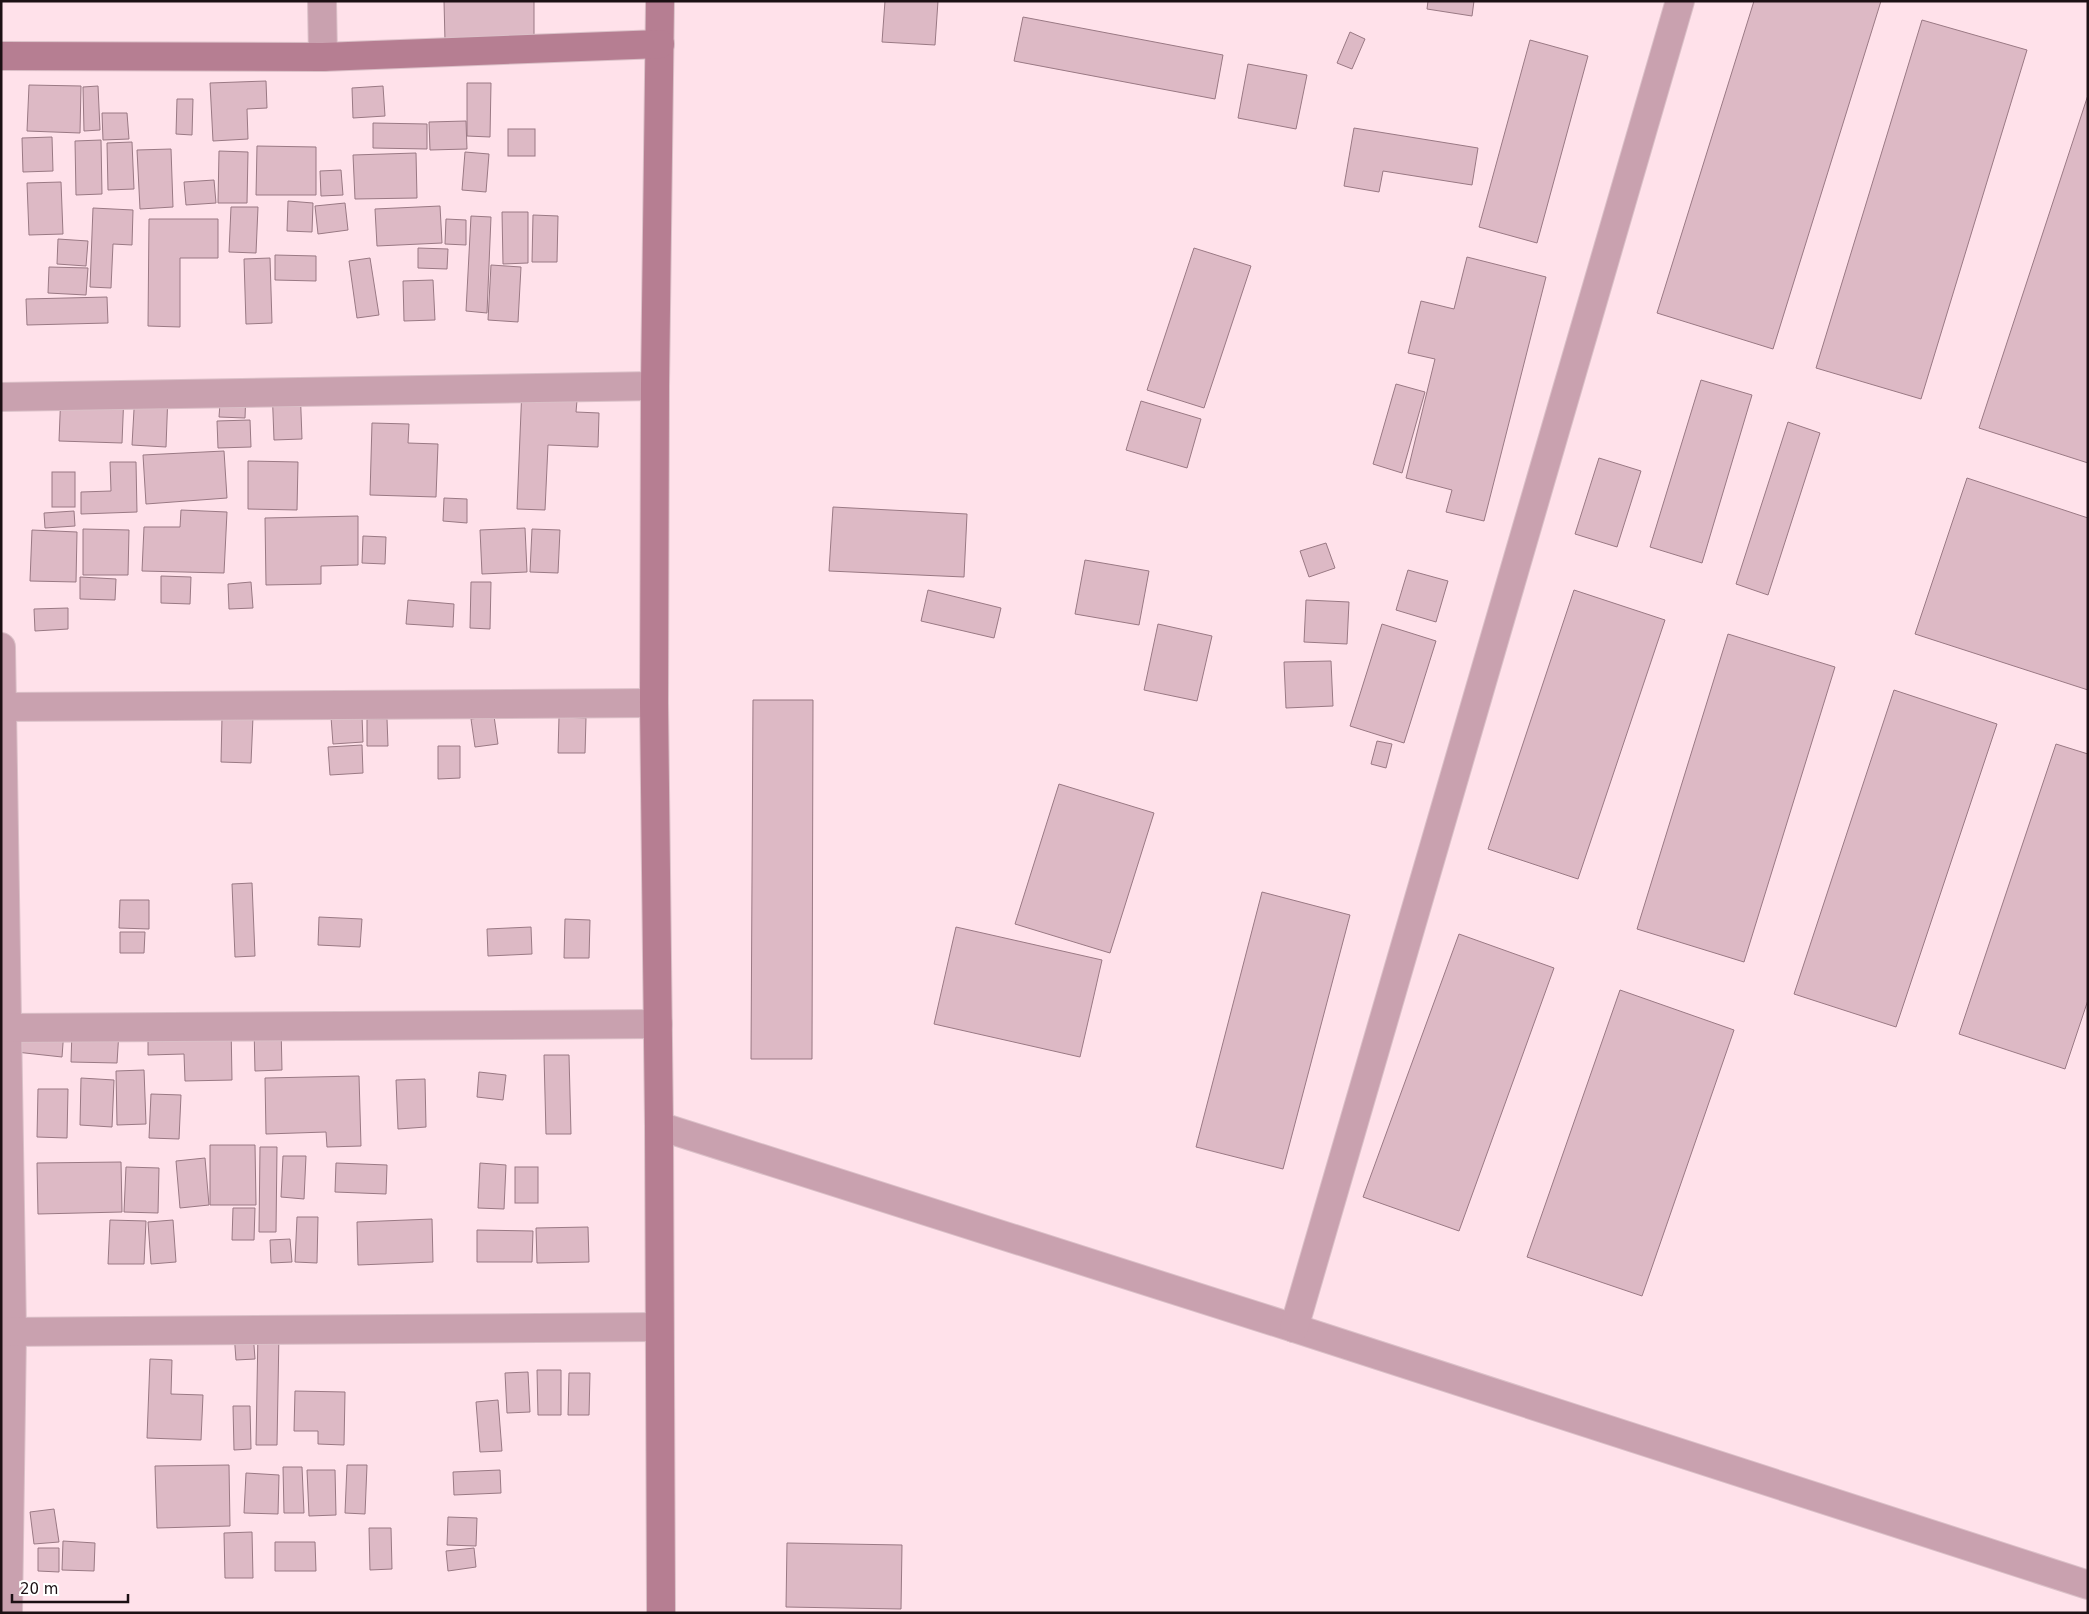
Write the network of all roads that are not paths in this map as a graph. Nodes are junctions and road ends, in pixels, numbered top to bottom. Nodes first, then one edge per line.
1 (322, 1) edge
2 (660, 1) edge
3 (1680, 1) edge
4 (660, 44) junction
5 (1, 56) edge
6 (323, 58) junction
7 (655, 386) junction
8 (1, 397) edge
9 (1, 647) edge
10 (654, 703) junction
11 (2, 707) edge
12 (658, 1024) junction
13 (4, 1028) edge
14 (659, 1126) junction
15 (658, 1326) junction
16 (1294, 1328) junction
17 (7, 1332) edge
18 (2088, 1585) edge
19 (8, 1613) edge
20 (660, 1613) edge

1 - 6 street
2 - 4 main road
3 - 16 street
4 - 6 main road
4 - 7 main road
5 - 6 main road
7 - 8 street
7 - 10 main road
9 - 11 street
10 - 11 street
10 - 12 main road
11 - 13 street
12 - 13 street
12 - 14 main road
13 - 17 street
14 - 15 main road
14 - 16 street
15 - 17 street
15 - 20 main road
16 - 18 street
17 - 19 street

